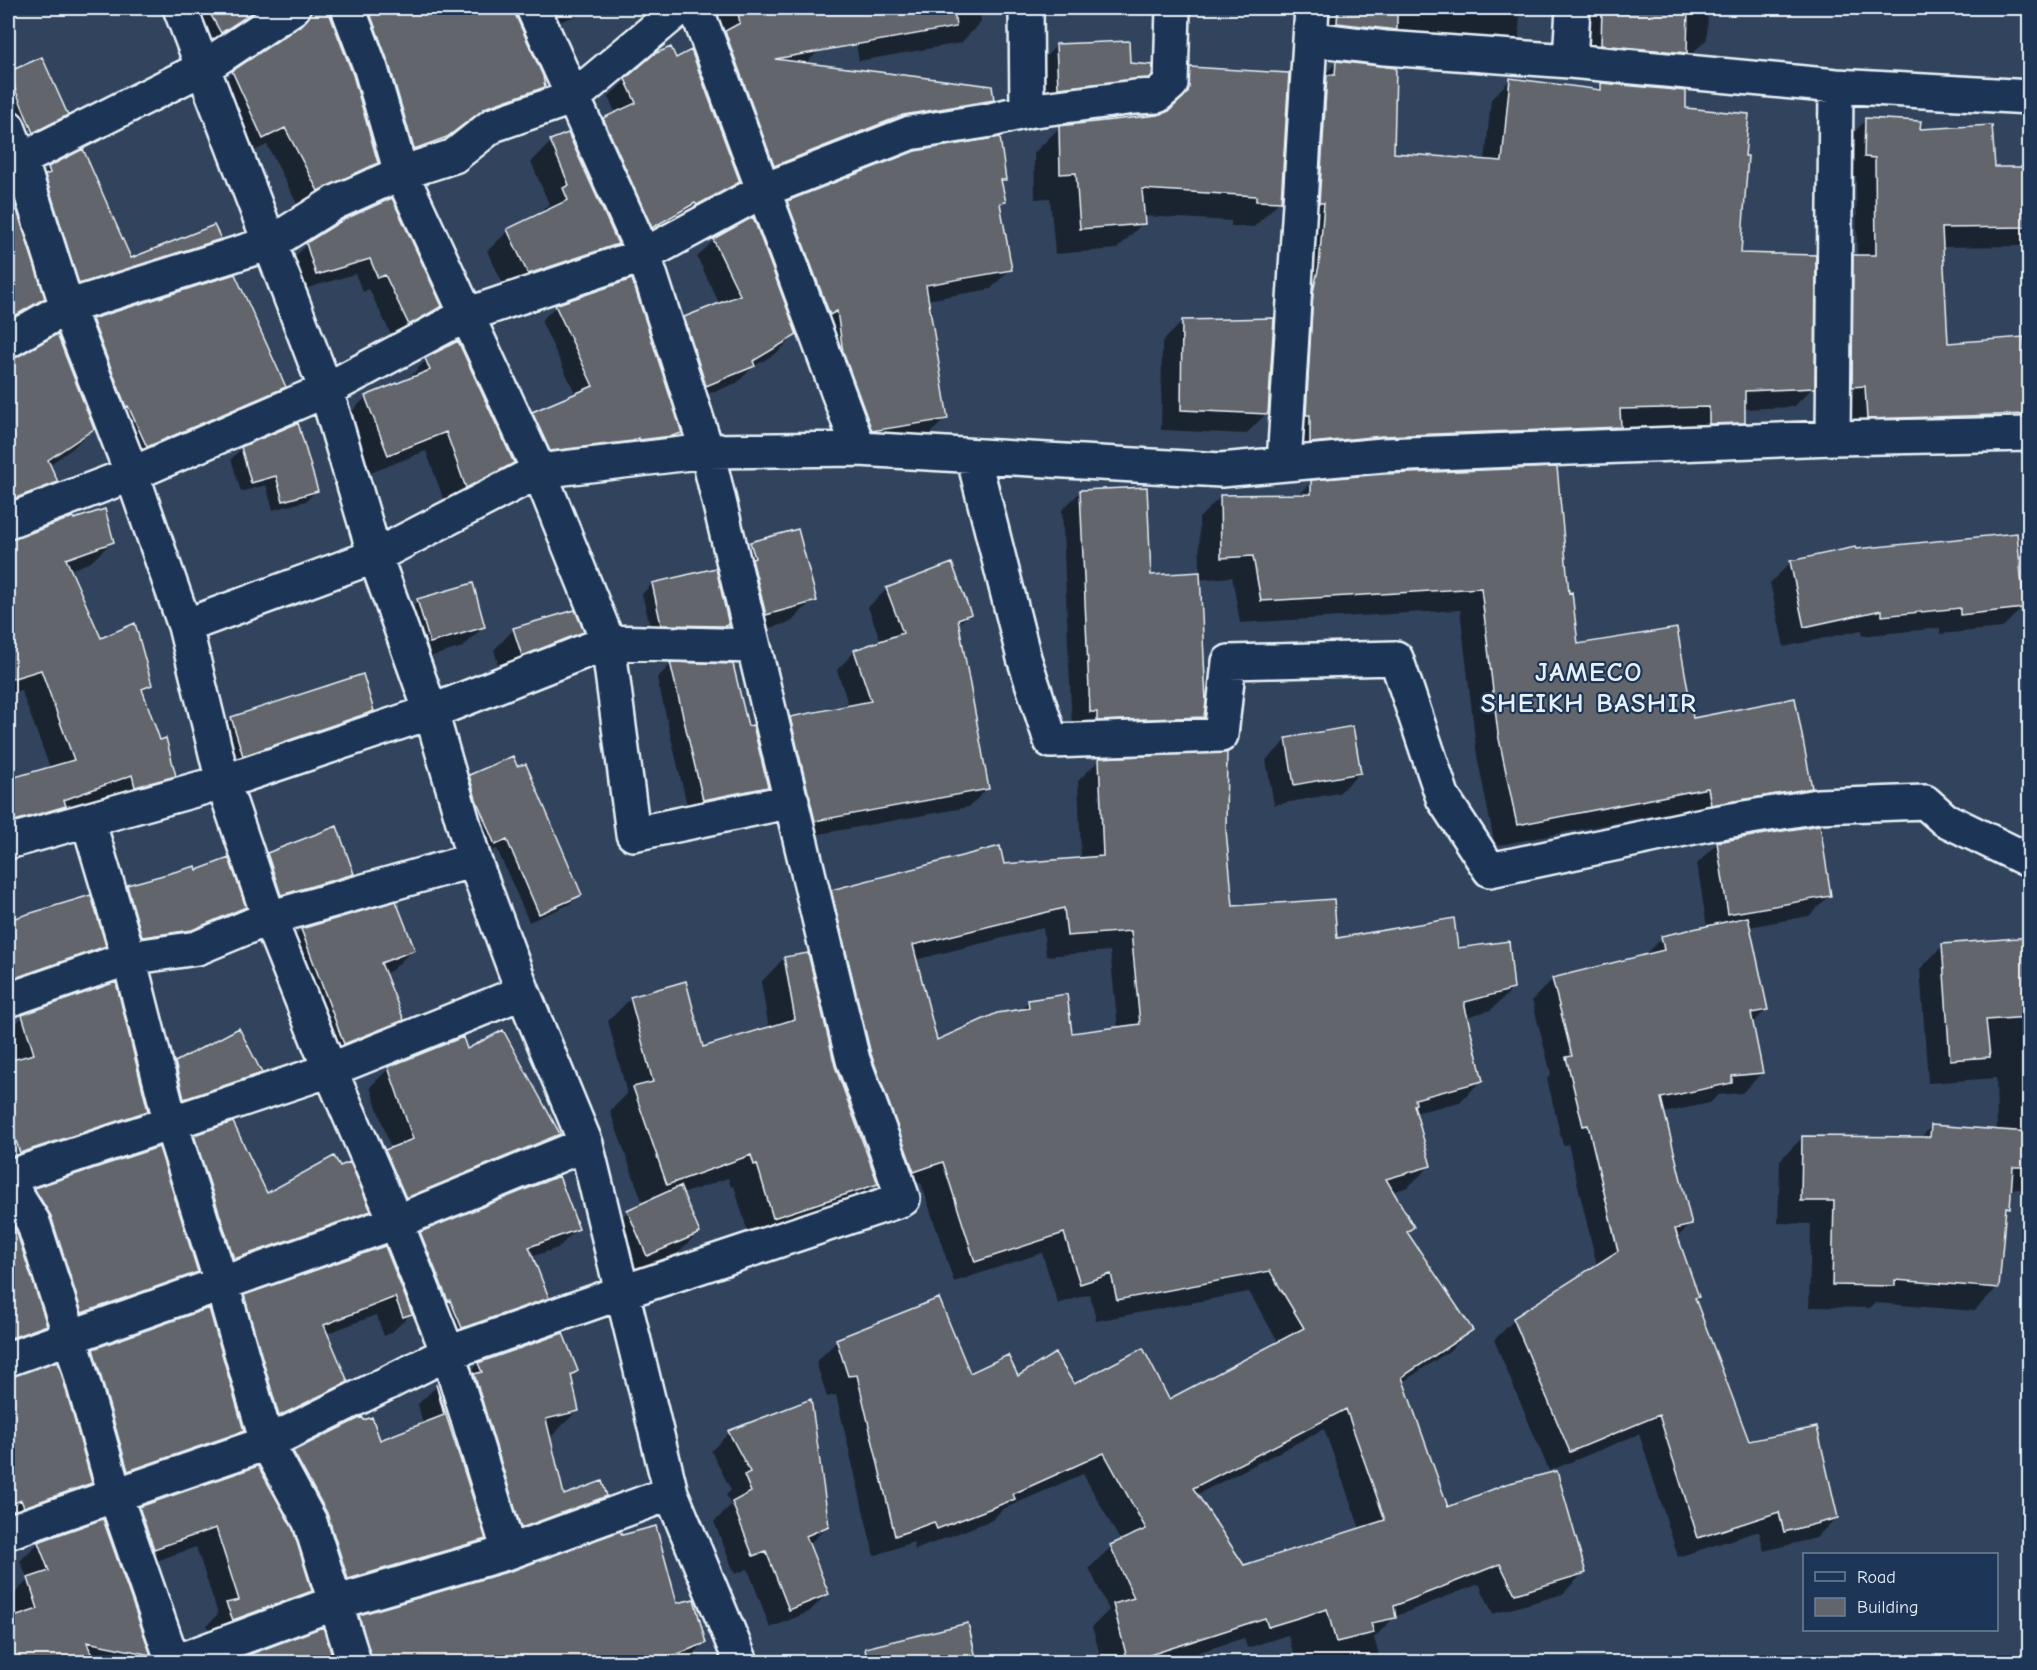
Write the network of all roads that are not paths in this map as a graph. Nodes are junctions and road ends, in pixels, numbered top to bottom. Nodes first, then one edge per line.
1 (180, 8) edge
2 (293, 8) edge
3 (348, 8) edge
4 (533, 8) edge
5 (680, 8) edge
6 (696, 8) edge
7 (1026, 8) edge
8 (1173, 8) edge
9 (1573, 8) edge
10 (1312, 23) edge
11 (1570, 61) junction
12 (203, 68) junction
13 (1836, 86) junction
14 (574, 97) junction
15 (2030, 97) edge
16 (1027, 111) junction
17 (8, 127) edge
18 (14, 164) edge
19 (401, 173) junction
20 (764, 190) junction
21 (271, 243) junction
22 (644, 255) junction
23 (68, 308) junction
24 (466, 315) junction
25 (8, 341) edge
26 (326, 390) junction
27 (2030, 434) edge
28 (1833, 438) junction
29 (859, 449) junction
30 (707, 451) junction
31 (973, 456) junction
32 (1284, 464) junction
33 (539, 471) junction
34 (132, 474) junction
35 (8, 521) edge
36 (375, 556) junction
37 (185, 626) junction
38 (608, 642) junction
39 (753, 646) junction
40 (431, 712) junction
41 (224, 782) junction
42 (792, 801) junction
43 (88, 820) junction
44 (8, 842) edge
45 (474, 860) junction
46 (2030, 861) edge
47 (269, 918) junction
48 (129, 958) junction
49 (523, 992) junction
50 (8, 1000) edge
51 (330, 1070) junction
52 (171, 1124) junction
53 (586, 1144) junction
54 (8, 1177) edge
55 (8, 1182) edge
56 (396, 1222) junction
57 (222, 1285) junction
58 (623, 1292) junction
59 (70, 1336) junction
60 (448, 1353) junction
61 (8, 1359) edge
62 (267, 1443) junction
63 (671, 1493) junction
64 (115, 1495) junction
65 (8, 1532) edge
66 (509, 1552) junction
67 (334, 1603) junction
68 (174, 1662) edge
69 (354, 1662) edge
70 (741, 1662) edge

1 - 12 street
2 - 12 street
3 - 19 street
4 - 14 street
5 - 14 street
6 - 20 street
7 - 16 street
8 - 16 street
9 - 11 street
10 - 11 street
10 - 32 street
11 - 13 street
12 - 18 street
12 - 21 street
13 - 15 street
13 - 28 street
14 - 19 street
14 - 22 street
16 - 20 street
17 - 18 street
18 - 23 street
19 - 21 street
19 - 24 street
20 - 22 street
20 - 29 street
21 - 23 street
21 - 26 street
22 - 24 street
22 - 30 street
23 - 25 street
23 - 34 street
24 - 26 street
24 - 33 street
26 - 34 street
26 - 36 street
27 - 28 street
28 - 32 street
29 - 30 street
29 - 31 street
30 - 33 street
30 - 39 street
31 - 32 street
31 - 46 street
33 - 36 street
33 - 38 street
34 - 35 street
34 - 37 street
36 - 37 street
36 - 40 street
37 - 41 street
38 - 39 street
38 - 40 street
38 - 42 street
39 - 42 street
40 - 41 street
40 - 45 street
41 - 43 street
41 - 47 street
42 - 58 street
43 - 44 street
43 - 48 street
45 - 47 street
45 - 49 street
47 - 48 street
47 - 51 street
48 - 50 street
48 - 52 street
49 - 51 street
49 - 53 street
51 - 52 street
51 - 56 street
52 - 54 street
52 - 57 street
53 - 56 street
53 - 58 street
55 - 59 street
56 - 57 street
56 - 60 street
57 - 59 street
57 - 62 street
58 - 60 street
58 - 63 street
59 - 61 street
59 - 64 street
60 - 62 street
60 - 66 street
62 - 64 street
62 - 67 street
63 - 66 street
63 - 70 street
64 - 65 street
64 - 68 street
66 - 67 street
67 - 68 street
67 - 69 street

